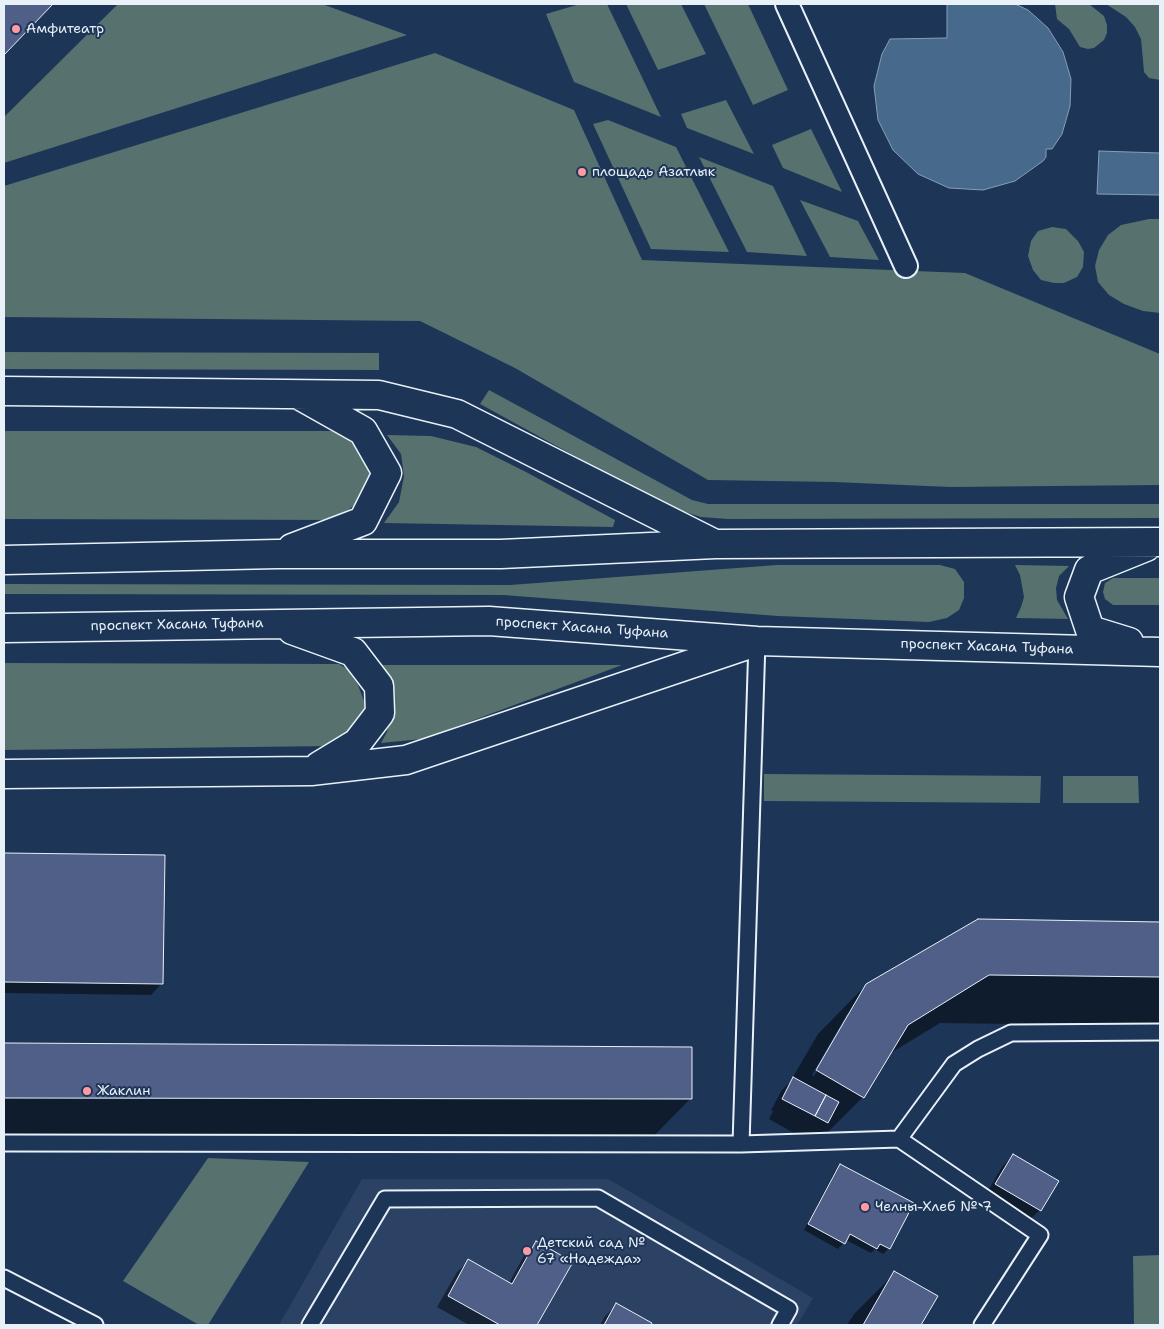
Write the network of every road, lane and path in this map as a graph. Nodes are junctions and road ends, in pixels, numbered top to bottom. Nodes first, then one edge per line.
1 (787, 4) edge
2 (906, 266) dead end
3 (4, 391) edge
4 (295, 393) junction
5 (1160, 542) edge
6 (715, 544) junction
7 (277, 554) junction
8 (4, 560) edge
9 (276, 624) junction
10 (4, 628) edge
11 (758, 641) junction
12 (1160, 652) edge
13 (311, 771) junction
14 (4, 774) edge
15 (1160, 1032) edge
16 (899, 1139) junction
17 (4, 1143) edge
18 (741, 1144) junction
19 (4, 1278) edge
20 (95, 1325) edge
21 (310, 1325) edge
22 (780, 1325) edge
23 (982, 1325) edge

1 - 2 street
3 - 4 main road
4 - 6 main road
4 - 7 main road
5 - 6 main road
5 - 12 main road
6 - 7 main road
7 - 8 main road
9 - 10 main road, проспект Хасана Туфана
9 - 11 main road, проспект Хасана Туфана
9 - 13 main road
11 - 12 main road, проспект Хасана Туфана
11 - 13 main road
11 - 18 lane
13 - 14 main road
15 - 16 lane
16 - 18 lane
16 - 23 lane
17 - 18 lane
19 - 20 lane
21 - 22 lane

